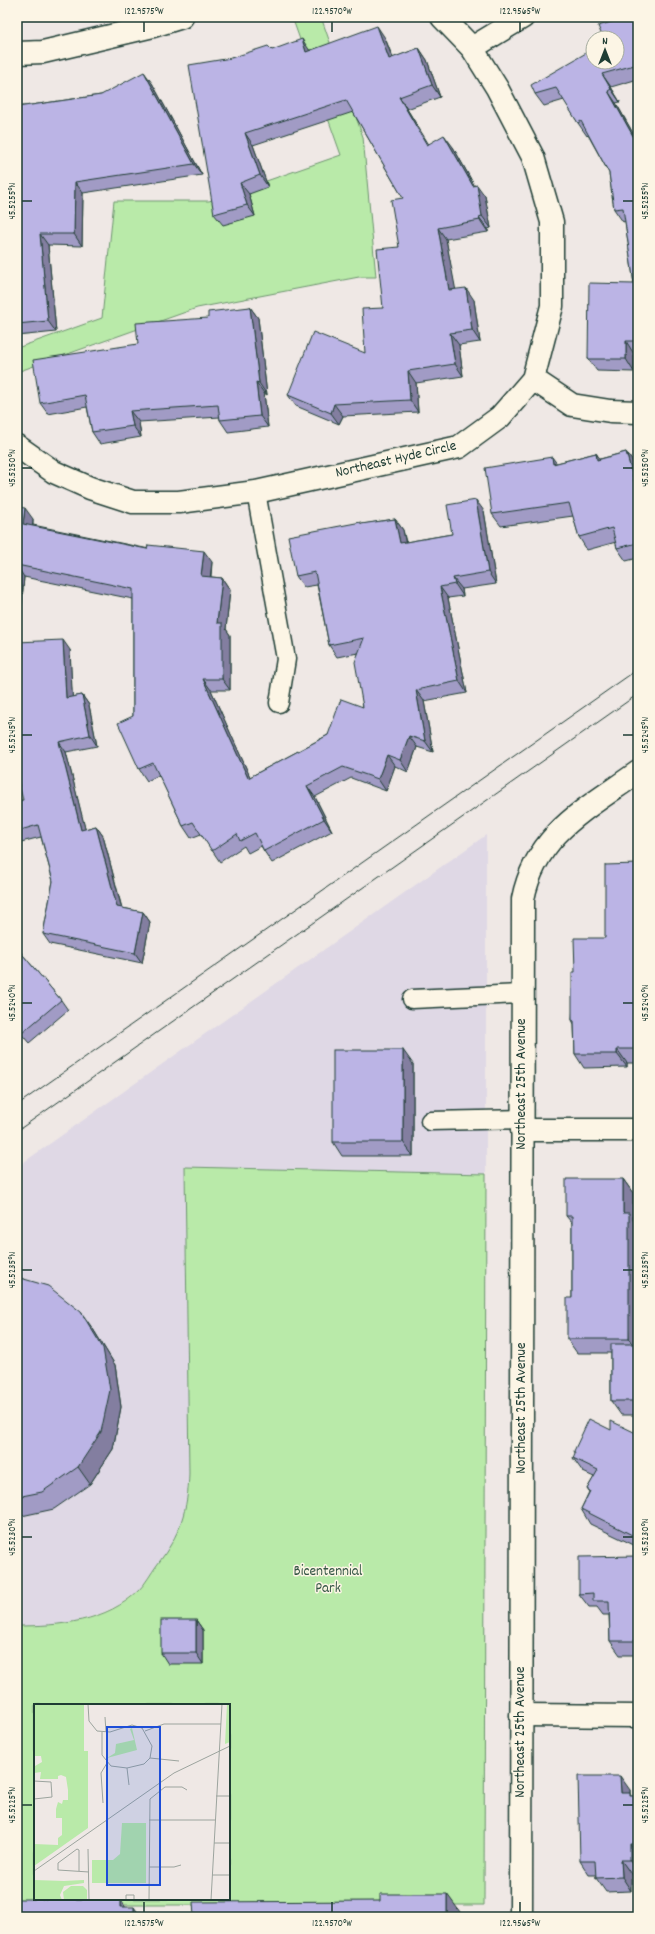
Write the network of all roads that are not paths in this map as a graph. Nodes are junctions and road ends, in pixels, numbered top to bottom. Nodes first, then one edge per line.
1 (182, 17) edge
2 (442, 17) edge
3 (523, 17) edge
4 (472, 48) junction
5 (17, 53) edge
6 (533, 379) junction
7 (638, 412) edge
8 (17, 446) edge
9 (256, 492) junction
10 (278, 703) dead end
11 (638, 772) edge
12 (522, 994) junction
13 (412, 999) dead end
14 (430, 1121) dead end
15 (522, 1124) junction
16 (638, 1130) edge
17 (521, 1715) junction
18 (638, 1716) edge
19 (521, 1917) edge

1 - 5 street
2 - 4 street, Northeast Hyde Circle
3 - 4 street
4 - 6 street, Northeast Hyde Circle
6 - 7 street
6 - 9 street, Northeast Hyde Circle
8 - 9 street, Northeast Hyde Circle
9 - 10 lane
11 - 12 street, Northeast 25th Avenue
12 - 13 lane
12 - 15 street, Northeast 25th Avenue
14 - 15 lane
15 - 16 street
15 - 17 street, Northeast 25th Avenue
17 - 18 street
17 - 19 street, Northeast 25th Avenue

